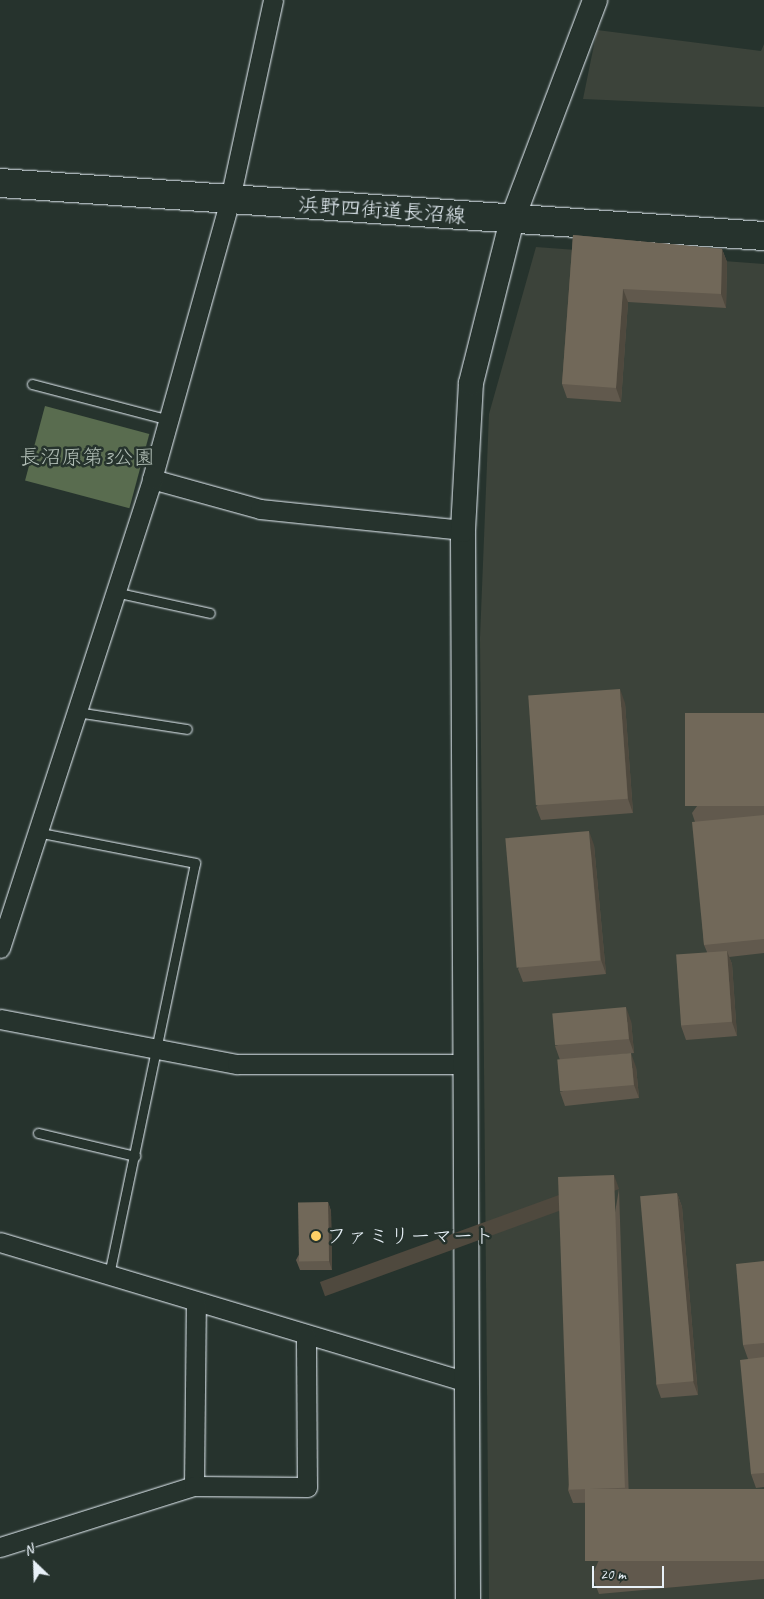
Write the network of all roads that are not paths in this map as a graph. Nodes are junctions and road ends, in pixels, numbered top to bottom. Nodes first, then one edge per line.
1 (273, 0) edge
2 (595, 0) edge
3 (0, 183) edge
4 (230, 199) junction
5 (512, 220) junction
6 (764, 236) edge
7 (32, 384) dead end
8 (169, 420) junction
9 (152, 479) junction
10 (463, 530) junction
11 (115, 592) junction
12 (210, 613) dead end
13 (75, 712) junction
14 (187, 729) dead end
15 (36, 832) junction
16 (0, 948) edge
17 (0, 1020) edge
18 (158, 1049) junction
19 (467, 1064) junction
20 (38, 1133) dead end
21 (135, 1156) junction
22 (0, 1242) edge
23 (109, 1276) junction
24 (196, 1302) junction
25 (306, 1336) junction
26 (468, 1382) junction
27 (194, 1486) junction
28 (0, 1547) edge
29 (468, 1599) edge

1 - 4 street
2 - 5 street
3 - 4 main road, 浜野四街道長沼線
4 - 5 main road, 浜野四街道長沼線
4 - 8 street
5 - 6 main road, 浜野四街道長沼線
5 - 10 street
7 - 8 lane
8 - 9 street
9 - 10 street
9 - 11 street
10 - 19 street
11 - 12 lane
11 - 13 street
13 - 14 lane
13 - 15 street
15 - 16 street
15 - 18 lane
17 - 18 street
18 - 19 street
18 - 21 lane
19 - 26 street
20 - 21 lane
21 - 23 lane
22 - 23 street
23 - 24 street
24 - 25 street
24 - 27 street
25 - 26 street
25 - 27 street
26 - 29 street
27 - 28 street

